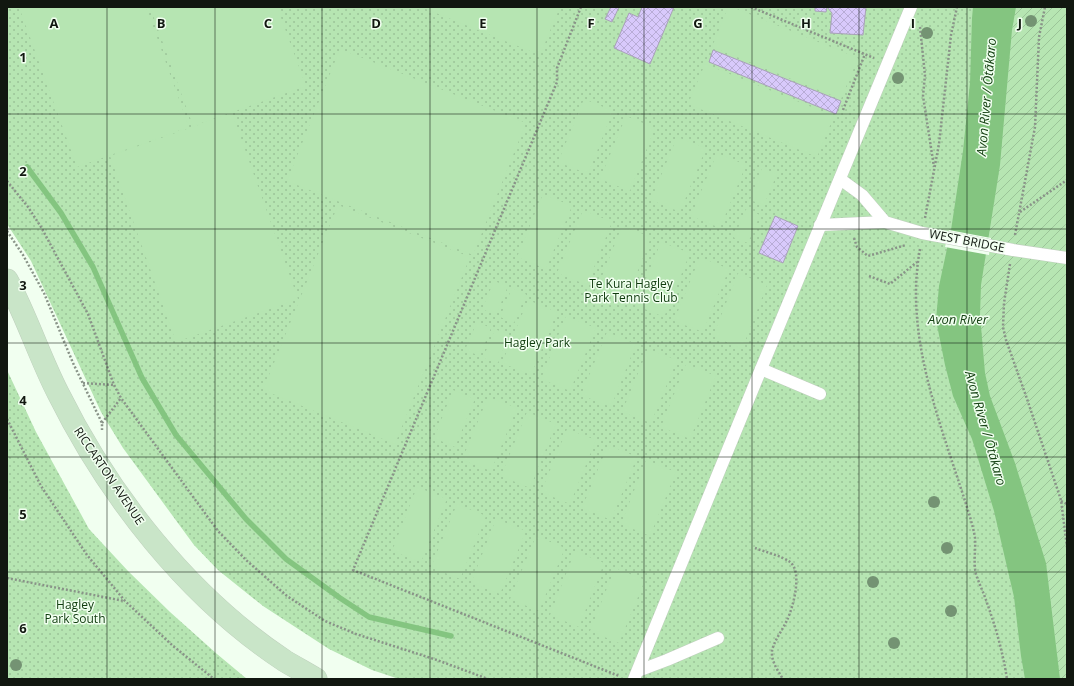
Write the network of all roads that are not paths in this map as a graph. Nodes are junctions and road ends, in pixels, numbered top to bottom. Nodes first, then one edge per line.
1 (911, 7) edge
2 (840, 179) junction
3 (885, 222) junction
4 (820, 225) junction
5 (1067, 258) edge
6 (7, 280) edge
7 (761, 369) junction
8 (820, 394) dead end
9 (718, 638) dead end
10 (632, 676) edge
11 (316, 679) edge

1 - 2 lane
2 - 3 lane
2 - 4 lane
3 - 4 lane
3 - 5 lane, WEST BRIDGE
4 - 7 lane
6 - 11 main road, RICCARTON AVENUE
7 - 8 lane
7 - 10 lane
9 - 10 lane

